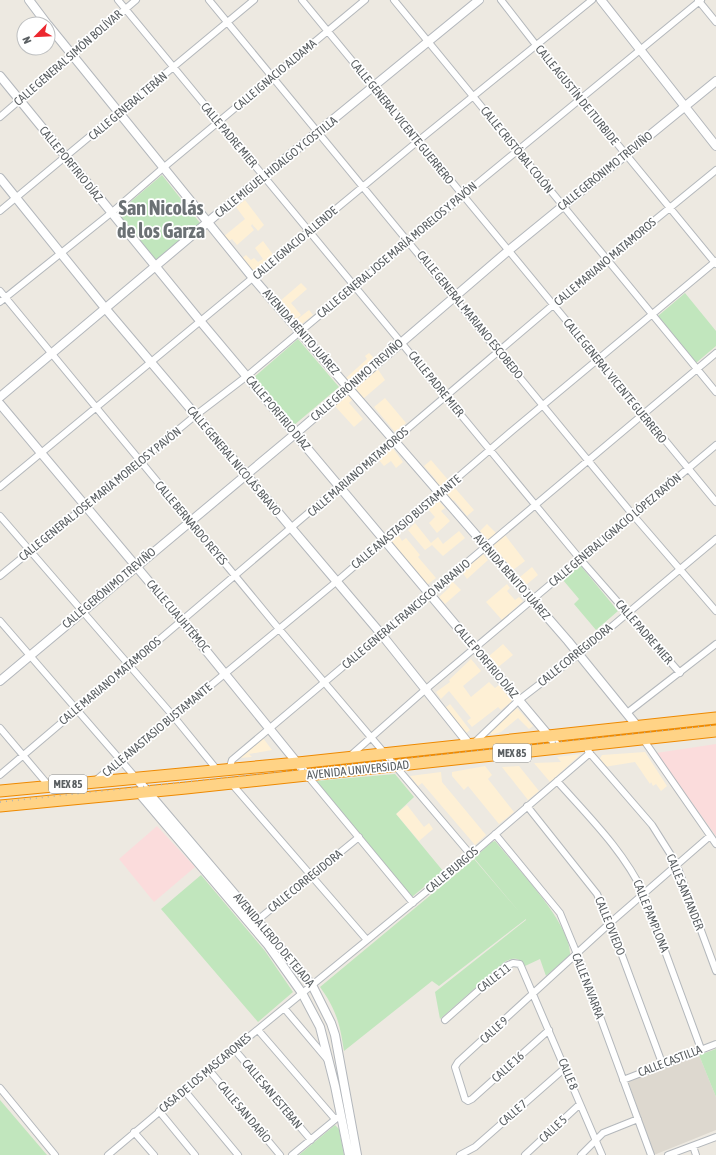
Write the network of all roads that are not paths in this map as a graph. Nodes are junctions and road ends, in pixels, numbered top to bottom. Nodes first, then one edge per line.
1 (118, 0) edge
2 (136, 0) edge
3 (209, 0) edge
4 (254, 0) edge
5 (302, 0) edge
6 (365, 0) edge
7 (394, 0) edge
8 (479, 0) edge
9 (501, 0) edge
10 (592, 0) edge
11 (601, 0) edge
12 (700, 0) edge
13 (31, 1) edge
14 (125, 9) junction
15 (42, 16) edge
16 (228, 22) junction
17 (716, 22) edge
18 (328, 31) junction
19 (56, 35) edge
20 (428, 41) junction
21 (536, 46) junction
22 (640, 50) junction
23 (71, 55) junction
24 (174, 68) junction
25 (0, 76) edge
26 (273, 76) junction
27 (716, 81) edge
28 (374, 87) junction
29 (473, 96) junction
30 (580, 99) junction
31 (19, 100) junction
32 (684, 107) junction
33 (119, 114) junction
34 (0, 117) edge
35 (218, 122) junction
36 (319, 131) junction
37 (418, 141) junction
38 (716, 146) edge
39 (518, 151) junction
40 (626, 154) junction
41 (66, 157) junction
42 (163, 168) junction
43 (716, 170) edge
44 (264, 177) junction
45 (0, 178) edge
46 (364, 186) junction
47 (463, 196) junction
48 (16, 198) junction
49 (562, 206) junction
50 (670, 207) junction
51 (0, 211) edge
52 (111, 213) junction
53 (208, 222) junction
54 (309, 231) junction
55 (408, 241) junction
56 (508, 251) junction
57 (61, 253) junction
58 (606, 260) junction
59 (716, 262) edge
60 (155, 268) junction
61 (253, 278) junction
62 (355, 285) junction
63 (0, 291) edge
64 (455, 296) junction
65 (5, 297) junction
66 (0, 302) edge
67 (553, 306) junction
68 (105, 308) junction
69 (651, 314) junction
70 (201, 322) junction
71 (300, 331) junction
72 (402, 342) junction
73 (500, 352) junction
74 (51, 353) junction
75 (716, 353) edge
76 (597, 359) junction
77 (151, 363) junction
78 (697, 370) junction
79 (247, 376) junction
80 (349, 387) junction
81 (716, 392) edge
82 (0, 397) edge
83 (447, 397) junction
84 (0, 404) edge
85 (543, 405) junction
86 (96, 407) junction
87 (196, 415) junction
88 (643, 416) junction
89 (295, 434) junction
90 (394, 440) junction
91 (716, 445) edge
92 (491, 450) junction
93 (41, 452) junction
94 (589, 461) junction
95 (140, 462) junction
96 (688, 469) junction
97 (246, 474) junction
98 (0, 486) edge
99 (339, 487) junction
100 (440, 494) junction
101 (716, 502) edge
102 (535, 505) junction
103 (86, 506) junction
104 (633, 515) junction
105 (0, 516) edge
106 (189, 522) junction
107 (291, 529) junction
108 (716, 539) edge
109 (384, 540) junction
110 (486, 547) junction
111 (30, 551) junction
112 (580, 559) junction
113 (136, 566) junction
114 (680, 569) junction
115 (0, 576) edge
116 (235, 576) junction
117 (336, 582) junction
118 (430, 594) junction
119 (531, 599) junction
120 (82, 611) junction
121 (716, 612) edge
122 (627, 613) junction
123 (0, 621) edge
124 (182, 621) junction
125 (279, 629) junction
126 (382, 635) junction
127 (716, 644) edge
128 (475, 648) junction
129 (579, 654) junction
130 (30, 655) junction
131 (129, 665) junction
132 (680, 672) junction
133 (226, 674) junction
134 (0, 681) edge
135 (325, 683) junction
136 (426, 689) junction
137 (519, 700) junction
138 (76, 709) junction
139 (716, 710) edge
140 (627, 713) junction
141 (174, 717) junction
142 (716, 718) edge
143 (703, 720) junction
144 (637, 726) junction
145 (0, 728) edge
146 (270, 728) junction
147 (716, 731) edge
148 (548, 735) junction
149 (371, 738) junction
150 (643, 739) junction
151 (471, 744) junction
152 (559, 748) junction
153 (586, 749) junction
154 (383, 753) junction
155 (23, 755) junction
156 (350, 757) junction
157 (121, 761) junction
158 (298, 763) junction
159 (395, 766) junction
160 (223, 770) junction
161 (0, 775) edge
162 (307, 775) junction
163 (136, 778) junction
164 (557, 781) junction
165 (94, 782) junction
166 (231, 783) junction
167 (49, 786) junction
168 (0, 791) edge
169 (144, 792) junction
170 (0, 806) edge
171 (527, 806) junction
172 (495, 834) junction
173 (710, 836) junction
174 (359, 837) junction
175 (716, 844) edge
176 (471, 855) junction
177 (676, 864) junction
178 (312, 876) junction
179 (644, 894) junction
180 (413, 903) junction
181 (255, 923) junction
182 (610, 923) junction
183 (367, 940) junction
184 (577, 954) junction
185 (716, 971) edge
186 (312, 985) junction
187 (302, 992) junction
188 (534, 994) junction
189 (284, 1008) junction
190 (445, 1020) dead end
191 (258, 1030) junction
192 (549, 1030) junction
193 (716, 1044) edge
194 (234, 1049) junction
195 (701, 1049) junction
196 (328, 1060) junction
197 (662, 1064) junction
198 (565, 1068) junction
199 (208, 1070) junction
200 (624, 1080) junction
201 (0, 1088) edge
202 (184, 1090) junction
203 (465, 1099) joint
204 (580, 1104) junction
205 (159, 1111) junction
206 (337, 1118) junction
207 (638, 1119) junction
208 (134, 1132) junction
209 (716, 1137) edge
210 (310, 1140) junction
211 (596, 1140) junction
212 (693, 1146) junction
213 (475, 1147) junction
214 (55, 1155) edge
215 (108, 1155) edge
216 (154, 1155) edge
217 (195, 1155) edge
218 (238, 1155) edge
219 (280, 1155) edge
220 (292, 1155) edge
221 (349, 1155) edge
222 (358, 1155) edge
223 (460, 1155) edge
224 (477, 1155) edge
225 (525, 1155) edge
226 (581, 1155) edge
227 (602, 1155) edge
228 (651, 1155) edge
229 (668, 1155) edge
230 (696, 1155) edge

1 - 14 street, CALLE PADRE MIER
2 - 14 street, CALLE GENERAL SIMÓN BOLÍVAR
3 - 16 street, CALLE GENERAL MARIANO ESCOBEDO
4 - 16 street, CALLE GENERAL TERÁN
5 - 18 street, CALLE GENERAL VICENTE GUERRERO
6 - 18 street, CALLE IGNACIO ALDAMA
7 - 20 street, CALLE CRISTÓBAL COLÓN
8 - 20 street, CALLE MIGUEL HIDALGO Y COSTILLA
9 - 21 street, CALLE AGUSTÍN DE ITURBIDE
10 - 21 street, CALLE IGNACIO ALLENDE
11 - 22 street
12 - 17 street
12 - 22 street, CALLE GENERAL JOSE MARÍA MORELOS Y PAVÓN
13 - 15 street, AVENIDA BENITO JUÁREZ
14 - 23 street, CALLE GENERAL SIMÓN BOLÍVAR
14 - 24 street, CALLE PADRE MIER
16 - 24 street, CALLE GENERAL TERÁN
16 - 26 street, CALLE GENERAL MARIANO ESCOBEDO
18 - 26 street, CALLE IGNACIO ALDAMA
18 - 28 street, CALLE GENERAL VICENTE GUERRERO
19 - 23 street, AVENIDA BENITO JUÁREZ
20 - 28 street, CALLE MIGUEL HIDALGO Y COSTILLA
20 - 29 street, CALLE CRISTÓBAL COLÓN
21 - 29 street, CALLE IGNACIO ALLENDE
21 - 30 street, CALLE AGUSTÍN DE ITURBIDE
22 - 30 street, CALLE GENERAL JOSE MARÍA MORELOS Y PAVÓN
22 - 32 street
23 - 31 street, CALLE GENERAL SIMÓN BOLÍVAR
23 - 33 street, AVENIDA BENITO JUÁREZ
24 - 33 street, CALLE GENERAL TERÁN
24 - 35 street, CALLE PADRE MIER
25 - 31 street, CALLE PORFIRIO DÍAZ
26 - 35 street, CALLE IGNACIO ALDAMA
26 - 36 street, CALLE GENERAL MARIANO ESCOBEDO
27 - 32 street, CALLE GERÓNIMO TREVIÑO
28 - 36 street, CALLE MIGUEL HIDALGO Y COSTILLA
28 - 37 street, CALLE GENERAL VICENTE GUERRERO
29 - 37 street, CALLE IGNACIO ALLENDE
29 - 39 street, CALLE CRISTÓBAL COLÓN
30 - 39 street, CALLE GENERAL JOSE MARÍA MORELOS Y PAVÓN
30 - 40 street, CALLE AGUSTÍN DE ITURBIDE
31 - 34 street, CALLE GENERAL SIMÓN BOLÍVAR
31 - 41 street, CALLE PORFIRIO DÍAZ
32 - 38 street
32 - 40 street, CALLE GERÓNIMO TREVIÑO
33 - 41 street, CALLE GENERAL TERÁN
33 - 42 street, AVENIDA BENITO JUÁREZ
35 - 42 street, CALLE IGNACIO ALDAMA
35 - 44 street, CALLE PADRE MIER
36 - 44 street, CALLE MIGUEL HIDALGO Y COSTILLA
36 - 46 street, CALLE GENERAL MARIANO ESCOBEDO
37 - 46 street, CALLE IGNACIO ALLENDE
37 - 47 street, CALLE GENERAL VICENTE GUERRERO
39 - 47 street, CALLE GENERAL JOSE MARÍA MORELOS Y PAVÓN
39 - 49 street, CALLE CRISTÓBAL COLÓN
40 - 49 street, CALLE GERÓNIMO TREVIÑO
40 - 50 street, CALLE AGUSTÍN DE ITURBIDE
41 - 48 street, CALLE GENERAL TERÁN
41 - 52 street, CALLE PORFIRIO DÍAZ
42 - 52 street, CALLE IGNACIO ALDAMA
42 - 53 street, AVENIDA BENITO JUÁREZ
43 - 50 street, CALLE MARIANO MATAMOROS
44 - 53 street, CALLE MIGUEL HIDALGO Y COSTILLA
44 - 54 street, CALLE PADRE MIER
45 - 48 street, CALLE GENERAL NICOLÁS BRAVO
46 - 54 street, CALLE IGNACIO ALLENDE
46 - 55 street, CALLE GENERAL MARIANO ESCOBEDO
47 - 55 street, CALLE GENERAL JOSE MARÍA MORELOS Y PAVÓN
47 - 56 street, CALLE GENERAL VICENTE GUERRERO
48 - 51 street, CALLE GENERAL TERÁN
48 - 57 street, CALLE GENERAL NICOLÁS BRAVO
49 - 56 street, CALLE GERÓNIMO TREVIÑO
49 - 58 street, CALLE CRISTÓBAL COLÓN
50 - 58 street, CALLE MARIANO MATAMOROS
50 - 59 street, CALLE AGUSTÍN DE ITURBIDE
52 - 57 street, CALLE IGNACIO ALDAMA
52 - 60 street, CALLE PORFIRIO DÍAZ
53 - 60 street, CALLE MIGUEL HIDALGO Y COSTILLA
53 - 61 street, AVENIDA BENITO JUÁREZ
54 - 61 street, CALLE IGNACIO ALLENDE
54 - 62 street, CALLE PADRE MIER
55 - 62 street, CALLE GENERAL JOSE MARÍA MORELOS Y PAVÓN
55 - 64 street, CALLE GENERAL MARIANO ESCOBEDO
56 - 64 street, CALLE GERÓNIMO TREVIÑO
56 - 67 street, CALLE GENERAL VICENTE GUERRERO
57 - 65 street, CALLE IGNACIO ALDAMA
57 - 68 street, CALLE GENERAL NICOLÁS BRAVO
58 - 67 street, CALLE MARIANO MATAMOROS
58 - 69 street, CALLE CRISTÓBAL COLÓN
59 - 69 street, CALLE ANASTASIO BUSTAMANTE
60 - 68 street, CALLE MIGUEL HIDALGO Y COSTILLA
60 - 70 street, CALLE PORFIRIO DÍAZ
61 - 70 street, CALLE IGNACIO ALLENDE
61 - 71 street, AVENIDA BENITO JUÁREZ
62 - 71 street, CALLE GENERAL JOSE MARÍA MORELOS Y PAVÓN
62 - 72 street, CALLE PADRE MIER
63 - 65 street, CALLE BERNARDO REYES
64 - 72 street, CALLE GERÓNIMO TREVIÑO
64 - 73 street, CALLE GENERAL MARIANO ESCOBEDO
65 - 66 street, CALLE IGNACIO ALDAMA
65 - 74 street, CALLE BERNARDO REYES
67 - 73 street, CALLE MARIANO MATAMOROS
67 - 76 street, CALLE GENERAL VICENTE GUERRERO
68 - 74 street, CALLE MIGUEL HIDALGO Y COSTILLA
68 - 77 street, CALLE GENERAL NICOLÁS BRAVO
69 - 76 street, CALLE ANASTASIO BUSTAMANTE
69 - 78 street, CALLE CRISTÓBAL COLÓN
70 - 77 street, CALLE IGNACIO ALLENDE
70 - 79 street, CALLE PORFIRIO DÍAZ
71 - 79 street, CALLE GENERAL JOSE MARÍA MORELOS Y PAVÓN
71 - 80 street, AVENIDA BENITO JUÁREZ
72 - 80 street, CALLE GERÓNIMO TREVIÑO
72 - 83 street, CALLE PADRE MIER
73 - 83 street, CALLE MARIANO MATAMOROS
73 - 85 street, CALLE GENERAL MARIANO ESCOBEDO
74 - 82 street, CALLE MIGUEL HIDALGO Y COSTILLA
74 - 86 street, CALLE BERNARDO REYES
75 - 78 street, CALLE GENERAL FRANCISCO NARANJO
76 - 85 street, CALLE ANASTASIO BUSTAMANTE
76 - 88 street, CALLE GENERAL VICENTE GUERRERO
77 - 86 street, CALLE IGNACIO ALLENDE
77 - 87 street, CALLE GENERAL NICOLÁS BRAVO
78 - 81 street, CALLE CRISTÓBAL COLÓN
78 - 88 street, CALLE GENERAL FRANCISCO NARANJO
79 - 87 street, CALLE GENERAL JOSE MARÍA MORELOS Y PAVÓN
79 - 89 street, CALLE PORFIRIO DÍAZ
80 - 89 street, CALLE GERÓNIMO TREVIÑO
80 - 90 street, AVENIDA BENITO JUÁREZ
83 - 90 street, CALLE MARIANO MATAMOROS
83 - 92 street, CALLE PADRE MIER
84 - 93 street, CALLE CUAUHTÉMOC
85 - 92 street, CALLE ANASTASIO BUSTAMANTE
85 - 94 street, CALLE GENERAL MARIANO ESCOBEDO
86 - 93 street, CALLE IGNACIO ALLENDE
86 - 95 street, CALLE BERNARDO REYES
87 - 95 street, CALLE GENERAL JOSE MARÍA MORELOS Y PAVÓN
87 - 97 street, CALLE GENERAL NICOLÁS BRAVO
88 - 94 street, CALLE GENERAL FRANCISCO NARANJO
88 - 96 street, CALLE GENERAL VICENTE GUERRERO
89 - 97 street, CALLE GERÓNIMO TREVIÑO
89 - 99 street, CALLE PORFIRIO DÍAZ
90 - 99 street, CALLE MARIANO MATAMOROS
90 - 100 street, AVENIDA BENITO JUÁREZ
91 - 96 street, CALLE GENERAL IGNACIO LÓPEZ RAYÓN
92 - 100 street, CALLE ANASTASIO BUSTAMANTE
92 - 102 street, CALLE PADRE MIER
93 - 98 street, CALLE IGNACIO ALLENDE
93 - 103 street, CALLE CUAUHTÉMOC
94 - 102 street, CALLE GENERAL FRANCISCO NARANJO
94 - 104 street, CALLE GENERAL MARIANO ESCOBEDO
95 - 103 street, CALLE GENERAL JOSE MARÍA MORELOS Y PAVÓN
95 - 106 street, CALLE BERNARDO REYES
96 - 101 street, CALLE GENERAL VICENTE GUERRERO
96 - 104 street, CALLE GENERAL IGNACIO LÓPEZ RAYÓN
97 - 106 street, CALLE GERÓNIMO TREVIÑO
97 - 107 street, CALLE GENERAL NICOLÁS BRAVO
99 - 107 street, CALLE MARIANO MATAMOROS
99 - 109 street, CALLE PORFIRIO DÍAZ
100 - 109 street, CALLE ANASTASIO BUSTAMANTE
100 - 110 street, AVENIDA BENITO JUÁREZ
102 - 110 street, CALLE GENERAL FRANCISCO NARANJO
102 - 112 street, CALLE PADRE MIER
103 - 111 street, CALLE GENERAL JOSE MARÍA MORELOS Y PAVÓN
103 - 113 street, CALLE CUAUHTÉMOC
104 - 112 street, CALLE GENERAL IGNACIO LÓPEZ RAYÓN
104 - 114 street, CALLE GENERAL MARIANO ESCOBEDO
105 - 111 street
106 - 113 street, CALLE GERÓNIMO TREVIÑO
106 - 116 street, CALLE BERNARDO REYES
107 - 116 street, CALLE MARIANO MATAMOROS
107 - 117 street, CALLE GENERAL NICOLÁS BRAVO
108 - 114 street, CALLE CORREGIDORA
109 - 117 street, CALLE ANASTASIO BUSTAMANTE
109 - 118 street, CALLE PORFIRIO DÍAZ
110 - 118 street, CALLE GENERAL FRANCISCO NARANJO
110 - 119 street, AVENIDA BENITO JUÁREZ
111 - 115 street, CALLE GENERAL JOSE MARÍA MORELOS Y PAVÓN
111 - 120 street
112 - 119 street, CALLE GENERAL IGNACIO LÓPEZ RAYÓN
112 - 122 street, CALLE PADRE MIER
113 - 120 street, CALLE GERÓNIMO TREVIÑO
113 - 124 street, CALLE CUAUHTÉMOC
114 - 121 street, CALLE GENERAL MARIANO ESCOBEDO
114 - 122 street, CALLE CORREGIDORA
116 - 124 street, CALLE MARIANO MATAMOROS
116 - 125 street, CALLE BERNARDO REYES
117 - 125 street, CALLE ANASTASIO BUSTAMANTE
117 - 126 street, CALLE GENERAL NICOLÁS BRAVO
118 - 126 street, CALLE GENERAL FRANCISCO NARANJO
118 - 128 street, CALLE PORFIRIO DÍAZ
119 - 128 street, CALLE GENERAL IGNACIO LÓPEZ RAYÓN
119 - 129 street, AVENIDA BENITO JUÁREZ
120 - 130 street, CALLE GERÓNIMO TREVIÑO
120 - 131 street
122 - 129 street, CALLE CORREGIDORA
122 - 132 street, CALLE PADRE MIER
123 - 130 street
124 - 131 street, CALLE MARIANO MATAMOROS
124 - 133 street, CALLE CUAUHTÉMOC
125 - 133 street, CALLE ANASTASIO BUSTAMANTE
125 - 135 street, CALLE BERNARDO REYES
126 - 135 street, CALLE GENERAL FRANCISCO NARANJO
126 - 136 street, CALLE GENERAL NICOLÁS BRAVO
127 - 132 street
128 - 136 street, CALLE GENERAL IGNACIO LÓPEZ RAYÓN
128 - 137 street, CALLE PORFIRIO DÍAZ
129 - 137 street, CALLE CORREGIDORA
129 - 140 street, AVENIDA BENITO JUÁREZ
130 - 134 street, CALLE GERÓNIMO TREVIÑO
130 - 138 street
131 - 138 street, CALLE MARIANO MATAMOROS
131 - 141 street
132 - 140 street
133 - 141 street, CALLE ANASTASIO BUSTAMANTE
133 - 146 street, CALLE CUAUHTÉMOC
135 - 146 street, CALLE GENERAL FRANCISCO NARANJO
135 - 149 street, CALLE BERNARDO REYES
136 - 149 street, CALLE GENERAL IGNACIO LÓPEZ RAYÓN
136 - 151 street, CALLE GENERAL NICOLÁS BRAVO
137 - 148 street, CALLE PORFIRIO DÍAZ
137 - 151 street, CALLE CORREGIDORA
138 - 155 street, CALLE MARIANO MATAMOROS
138 - 157 street
139 - 143 highway
140 - 144 street, AVENIDA BENITO JUÁREZ
141 - 157 street, CALLE ANASTASIO BUSTAMANTE
141 - 160 street
142 - 143 highway, AVENIDA UNIVERSIDAD / MEX 85
143 - 144 highway, AVENIDA UNIVERSIDAD / MEX 85
144 - 148 highway, AVENIDA UNIVERSIDAD / MEX 85
145 - 155 street
146 - 158 street, CALLE CUAUHTÉMOC
146 - 160 street, CALLE GENERAL FRANCISCO NARANJO
147 - 150 highway, AVENIDA UNIVERSIDAD / MEX 85
148 - 151 highway, AVENIDA UNIVERSIDAD / MEX 85
148 - 152 street, CALLE PORFIRIO DÍAZ
149 - 154 street, CALLE BERNARDO REYES
149 - 156 street, CALLE GENERAL IGNACIO LÓPEZ RAYÓN
150 - 153 highway, AVENIDA UNIVERSIDAD / MEX 85
150 - 173 street
151 - 154 highway, AVENIDA UNIVERSIDAD / MEX 85
152 - 153 highway, AVENIDA UNIVERSIDAD / MEX 85
152 - 159 highway, AVENIDA UNIVERSIDAD / MEX 85
153 - 164 street, CALLE BURGOS
153 - 177 street, CALLE SANTANDER
154 - 156 highway, AVENIDA UNIVERSIDAD / MEX 85
154 - 159 street, CALLE BERNARDO REYES
155 - 161 street, CALLE MARIANO MATAMOROS
155 - 167 street
156 - 158 highway, AVENIDA UNIVERSIDAD / MEX 85
157 - 163 street
157 - 165 street, CALLE ANASTASIO BUSTAMANTE
158 - 160 highway, AVENIDA UNIVERSIDAD / MEX 85
158 - 162 street, CALLE CUAUHTÉMOC
159 - 162 highway, AVENIDA UNIVERSIDAD / MEX 85
159 - 176 street, CALLE BERNARDO REYES
160 - 163 highway, AVENIDA UNIVERSIDAD / MEX 85
162 - 166 highway, AVENIDA UNIVERSIDAD / MEX 85
162 - 174 street
163 - 165 highway, AVENIDA UNIVERSIDAD / MEX 85
163 - 169 street, AVENIDA LERDO DE TEJADA
164 - 171 street, CALLE BURGOS
164 - 179 street, CALLE PAMPLONA
165 - 167 highway, AVENIDA UNIVERSIDAD / MEX 85
166 - 169 highway, AVENIDA UNIVERSIDAD / MEX 85
166 - 178 street
167 - 168 highway, AVENIDA UNIVERSIDAD / MEX 85
169 - 170 highway, AVENIDA UNIVERSIDAD / MEX 85
169 - 181 street, AVENIDA LERDO DE TEJADA
171 - 172 street, CALLE BURGOS
171 - 182 street, CALLE OVIEDO
172 - 176 street, CALLE BURGOS
172 - 184 street, CALLE NAVARRA
173 - 175 street
173 - 177 street, CALLE 9
174 - 178 street, CALLE CORREGIDORA
174 - 180 street
176 - 180 street, CALLE BURGOS
177 - 179 street, CALLE 9
177 - 185 street, CALLE SANTANDER
178 - 181 street, CALLE CORREGIDORA
178 - 183 street
179 - 182 street, CALLE 9
179 - 195 street, CALLE PAMPLONA
180 - 183 street, CALLE BURGOS
181 - 186 street, AVENIDA LERDO DE TEJADA
181 - 187 street, AVENIDA LERDO DE TEJADA
182 - 184 street, CALLE 9
182 - 197 street, CALLE OVIEDO
183 - 186 street, CALLE BURGOS
184 - 188 street, CALLE 9
184 - 200 street, CALLE NAVARRA
186 - 187 street, CALLE BURGOS
186 - 222 street, AVENIDA LERDO DE TEJADA
187 - 189 street, CASA DE LOS MASCARONES
187 - 196 street, AVENIDA LERDO DE TEJADA
188 - 190 street, CALLE 11
188 - 192 street, CALLE 8
188 - 203 street, CALLE 9
189 - 191 street, CASA DE LOS MASCARONES
189 - 196 street
191 - 194 street, CASA DE LOS MASCARONES
191 - 206 street
192 - 198 street, CALLE 8
192 - 203 street, CALLE 16
193 - 195 street, CALLE CASTILLA
194 - 199 street, CASA DE LOS MASCARONES
194 - 210 street, CALLE SAN ESTEBAN
195 - 197 street, CALLE CASTILLA
196 - 206 street, AVENIDA LERDO DE TEJADA
197 - 200 street, CALLE CASTILLA
198 - 204 street, CALLE 8
198 - 213 street, CALLE 7
199 - 202 street, CASA DE LOS MASCARONES
199 - 219 street, CALLE SAN DARÍO
200 - 207 street, CALLE NAVARRA
201 - 214 street
202 - 205 street, CASA DE LOS MASCARONES
202 - 218 street
204 - 211 street, CALLE 8
204 - 225 street, CALLE 5
205 - 208 street, CASA DE LOS MASCARONES
205 - 217 street
206 - 210 street
206 - 221 street, AVENIDA LERDO DE TEJADA
207 - 211 street
207 - 228 street, CALLE NAVARRA
208 - 215 street, CASA DE LOS MASCARONES
208 - 216 street
209 - 212 street
210 - 220 street
211 - 226 street
211 - 227 street, CALLE 8
212 - 229 street
212 - 230 street
213 - 223 street, CALLE 7
213 - 224 street

